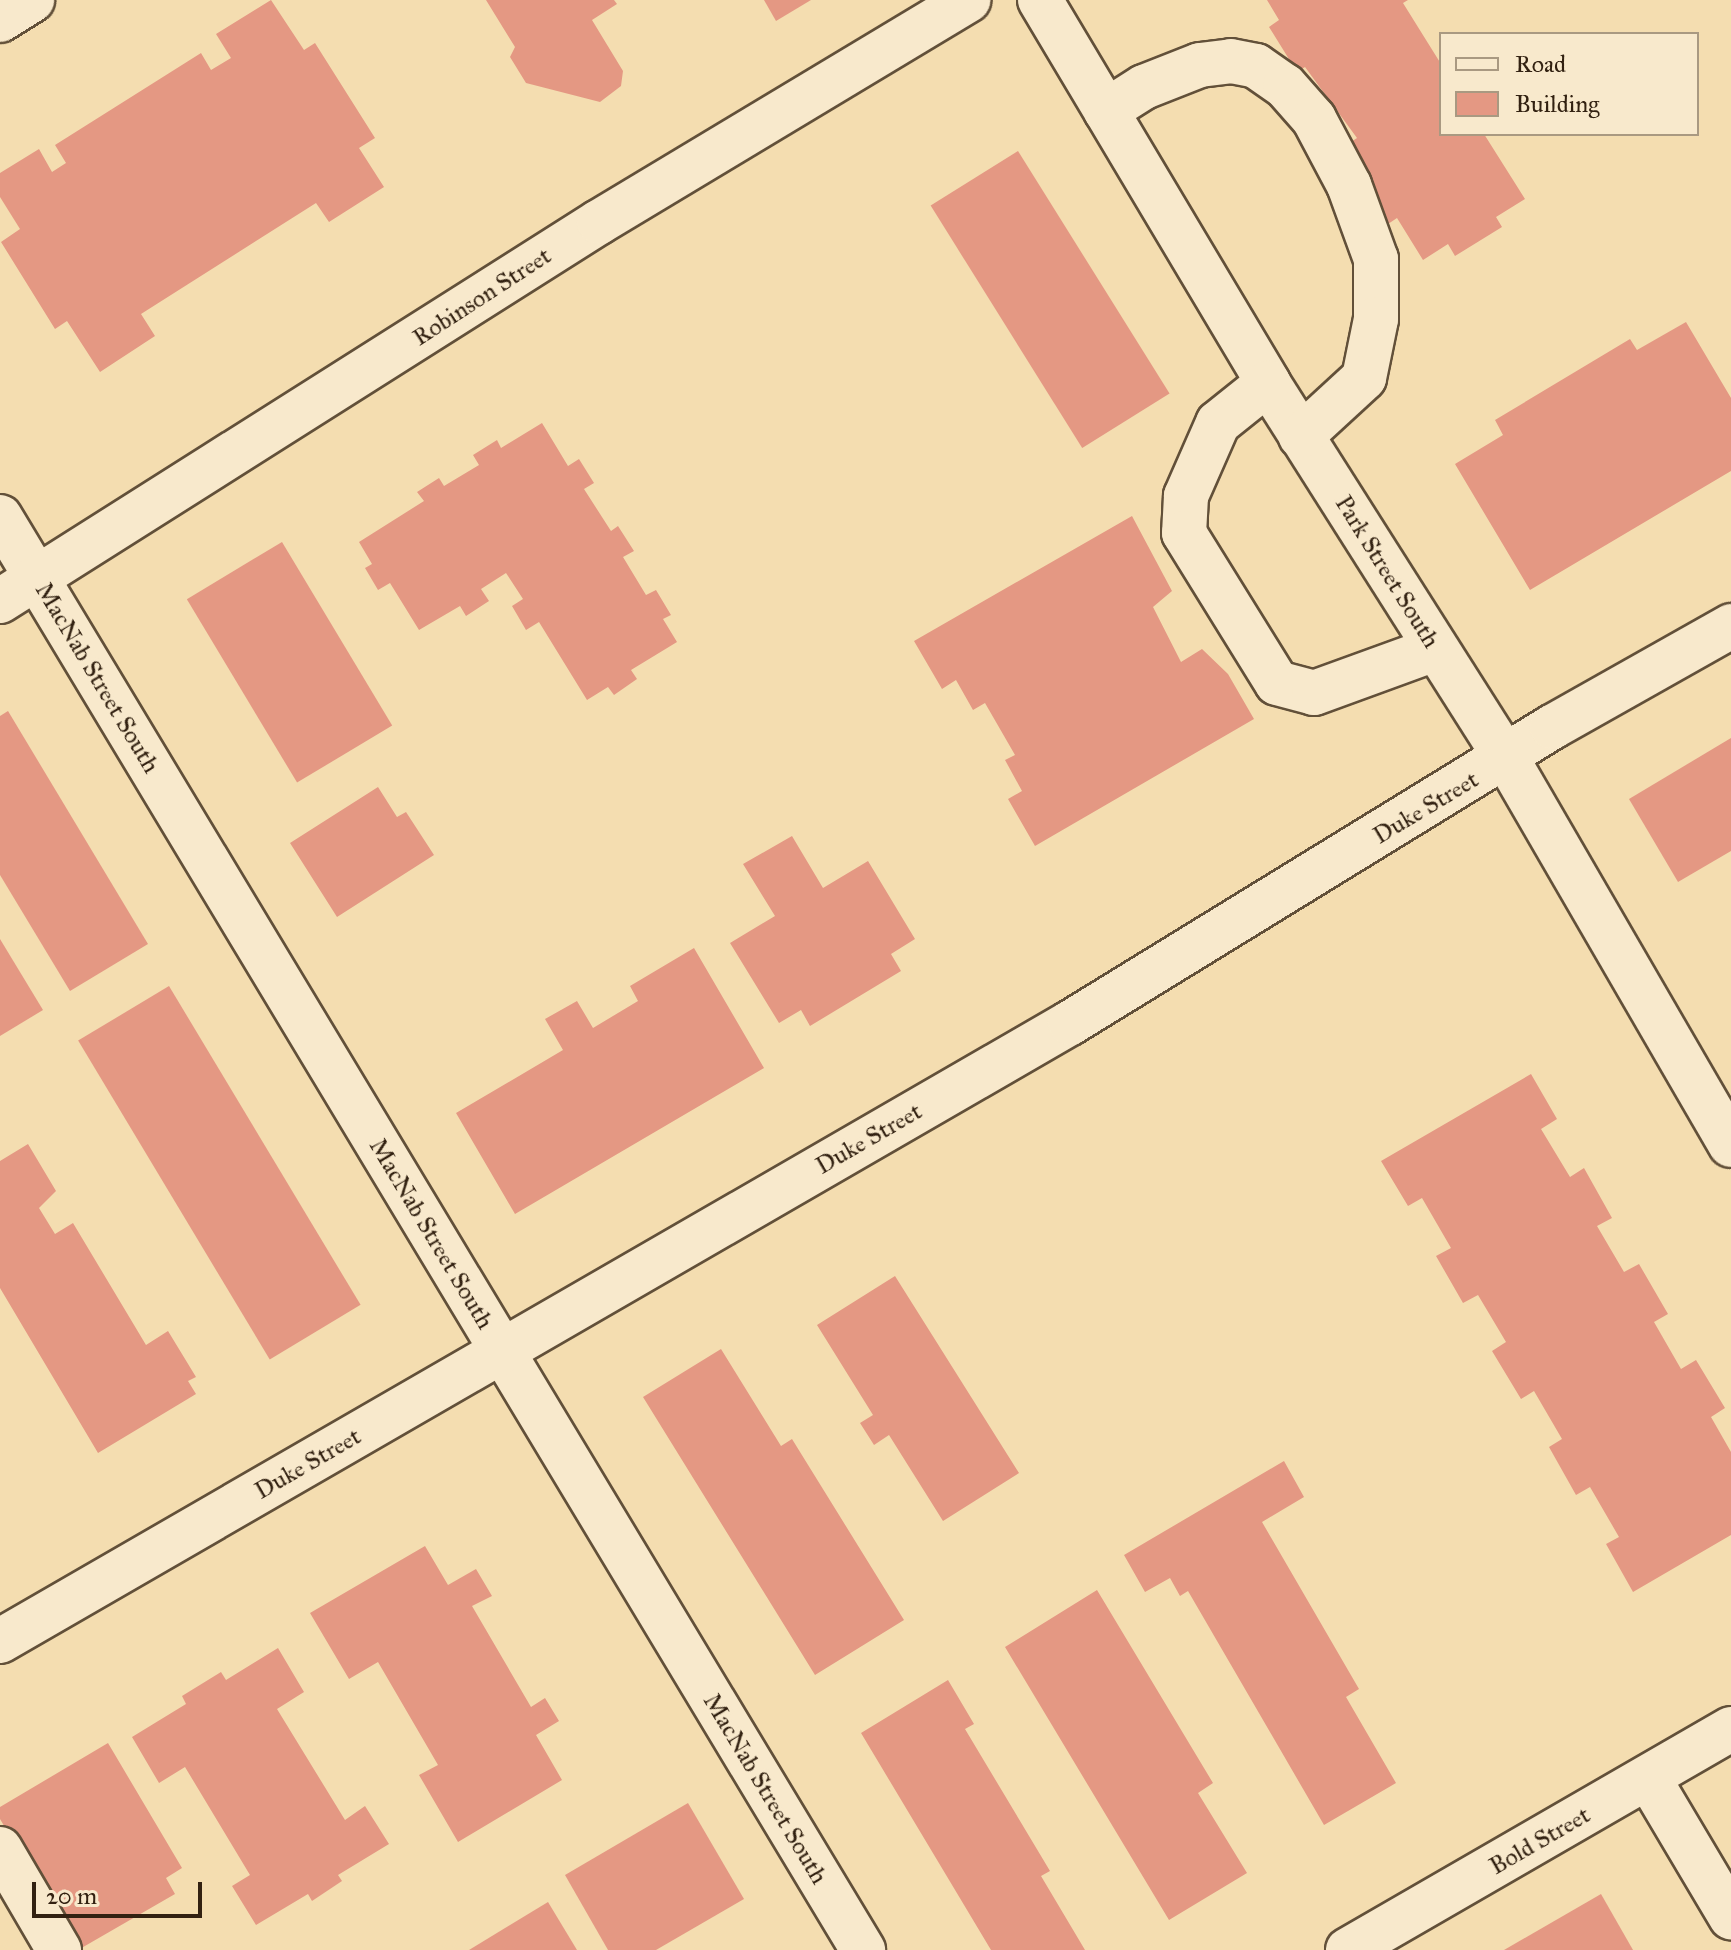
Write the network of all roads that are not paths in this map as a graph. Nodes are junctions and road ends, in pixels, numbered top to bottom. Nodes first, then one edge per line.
1 (32, 0) edge
2 (968, 0) edge
3 (1040, 0) edge
4 (0, 20) edge
5 (1106, 111) junction
6 (1268, 383) junction
7 (1301, 436) junction
8 (0, 517) edge
9 (38, 579) junction
10 (0, 601) edge
11 (1731, 626) edge
12 (1435, 649) junction
13 (1507, 759) junction
14 (1731, 1145) edge
15 (502, 1353) junction
16 (0, 1641) edge
17 (1731, 1729) edge
18 (1649, 1779) junction
19 (0, 1849) edge
20 (1731, 1917) edge
21 (59, 1950) edge
22 (863, 1950) edge
23 (1348, 1950) edge

1 - 4 street
2 - 9 street, Robinson Street
3 - 5 street, Park Street South
5 - 6 street, Park Street South
5 - 7 street
6 - 7 street, Park Street South
6 - 12 street
7 - 12 street, Park Street South
8 - 9 street, MacNab Street South
9 - 10 street, Robinson Street
9 - 15 street, MacNab Street South
11 - 13 street, Duke Street
12 - 13 street, Park Street South
13 - 14 street, Park Street South
13 - 15 street, Duke Street
15 - 16 street, Duke Street
15 - 22 street, MacNab Street South
17 - 18 street, Bold Street
18 - 20 street
18 - 23 street, Bold Street
19 - 21 street

